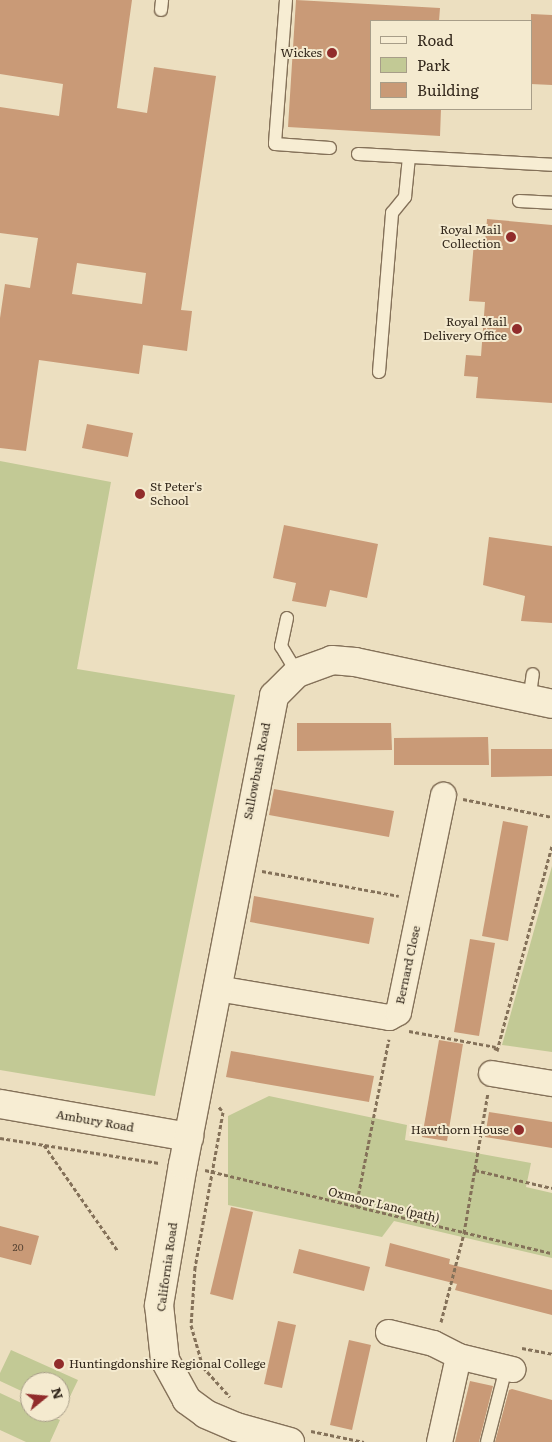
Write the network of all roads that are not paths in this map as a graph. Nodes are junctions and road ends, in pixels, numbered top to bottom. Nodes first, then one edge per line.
1 (286, 0) edge
2 (330, 148) dead end
3 (358, 154) dead end
4 (409, 157) junction
5 (552, 166) edge
6 (519, 201) dead end
7 (552, 204) edge
8 (379, 372) dead end
9 (287, 618) dead end
10 (297, 673) junction
11 (533, 674) dead end
12 (540, 703) edge
13 (443, 795) road end
14 (217, 988) junction
15 (491, 1073) road end
16 (552, 1084) edge
17 (0, 1106) edge
18 (189, 1137) junction
19 (388, 1332) dead end
20 (458, 1356) junction
21 (509, 1369) joint
22 (279, 1441) edge
23 (439, 1442) edge
24 (488, 1442) edge

1 - 2 lane
3 - 4 lane
4 - 5 lane
4 - 8 lane
6 - 7 lane
9 - 10 lane
10 - 12 street, Sallowbush Road
10 - 14 street, Sallowbush Road
11 - 12 lane
13 - 14 street, Bernard Close
14 - 18 street, Sallowbush Road
15 - 16 street
17 - 18 street, Ambury Road
18 - 22 street, California Road
19 - 20 street
20 - 21 street
20 - 23 street
21 - 24 lane

